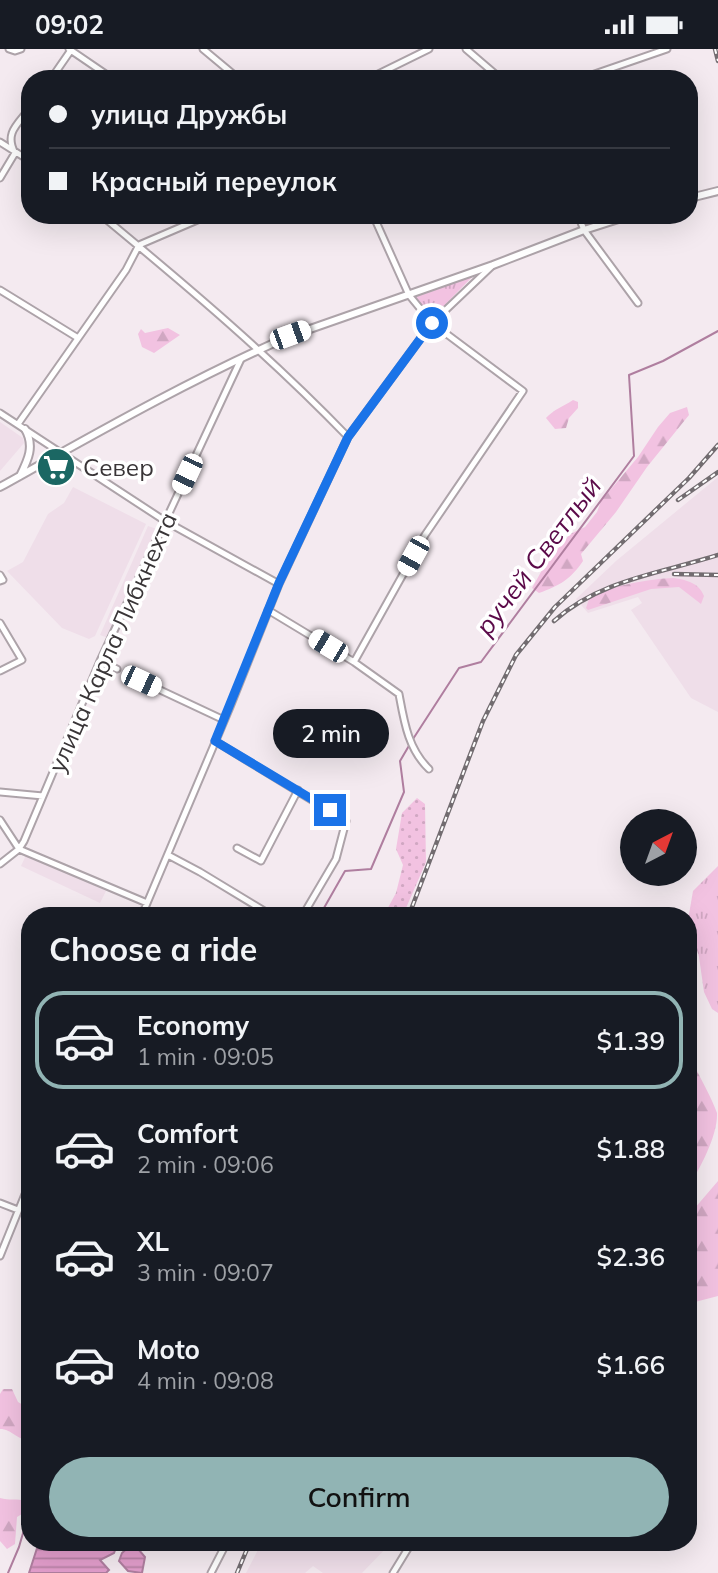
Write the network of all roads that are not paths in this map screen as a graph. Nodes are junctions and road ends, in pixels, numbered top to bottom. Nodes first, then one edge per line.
1 (9, 49) edge
2 (21, 49) edge
3 (71, 49) edge
4 (203, 49) edge
5 (429, 49) edge
6 (466, 49) edge
7 (667, 49) edge
8 (57, 70) edge
9 (100, 70) edge
10 (228, 70) edge
11 (386, 70) edge
12 (490, 70) edge
13 (606, 70) edge
14 (21, 121) edge
15 (10, 136) junction
16 (0, 141) edge
17 (15, 153) junction
18 (21, 156) edge
19 (0, 178) edge
20 (718, 191) edge
21 (698, 196) edge
22 (112, 224) edge
23 (188, 224) edge
24 (377, 224) edge
25 (582, 224) edge
26 (603, 224) edge
27 (584, 230) junction
28 (139, 245) junction
29 (493, 265) junction
30 (0, 289) edge
31 (409, 295) junction
32 (638, 303) dead end
33 (432, 323) junction
34 (78, 338) junction
35 (259, 349) junction
36 (241, 359) junction
37 (0, 413) edge
38 (18, 424) junction
39 (25, 429) junction
40 (348, 437) junction
41 (62, 452) junction
42 (20, 476) junction
43 (0, 487) edge
44 (165, 521) junction
45 (279, 583) junction
46 (268, 610) junction
47 (0, 623) edge
48 (100, 661) junction
49 (354, 662) junction
50 (117, 670) dead end
51 (0, 671) edge
52 (141, 681) dead end
53 (224, 720) junction
54 (215, 741) junction
55 (429, 769) dead end
56 (298, 790) junction
57 (0, 792) edge
58 (43, 796) junction
59 (0, 820) edge
60 (237, 848) dead end
61 (19, 849) junction
62 (168, 855) junction
63 (0, 864) edge
64 (147, 903) junction
65 (145, 907) edge
66 (257, 907) edge
67 (308, 907) edge
68 (0, 1203) edge
69 (21, 1203) edge
70 (18, 1210) junction
71 (0, 1256) edge
72 (222, 1551) edge
73 (406, 1551) edge
74 (211, 1573) edge
75 (393, 1573) edge

1 - 2 street
3 - 8 street
3 - 9 street
4 - 10 street
5 - 11 street
6 - 12 street
7 - 13 street
14 - 15 street
15 - 16 street
15 - 17 street
16 - 17 street
17 - 18 street
17 - 19 street
20 - 21 street
22 - 28 street
23 - 28 street
24 - 31 street
25 - 27 street
26 - 27 street
27 - 29 street
27 - 32 street
28 - 34 street
28 - 35 street
29 - 31 street
29 - 33 street
30 - 34 street
31 - 33 street
31 - 35 street
33 - 40 street
33 - 49 street
34 - 38 street
35 - 36 street
35 - 40 street
36 - 41 street
36 - 44 street, улица Карла Либкнехта
37 - 38 street
38 - 39 street
39 - 41 street
39 - 42 street
40 - 45 street
41 - 42 street
41 - 44 street
42 - 43 street
44 - 45 street
44 - 48 street, улица Карла Либкнехта
45 - 46 street
46 - 49 street
46 - 53 street
47 - 51 street
48 - 50 street
48 - 58 street, улица Карла Либкнехта
49 - 55 street
52 - 53 street
53 - 54 street
54 - 56 street
54 - 62 street
56 - 60 street
56 - 67 street
57 - 58 street
58 - 61 street, улица Карла Либкнехта
59 - 61 street
61 - 63 street
61 - 64 street
62 - 64 street
62 - 66 street
64 - 65 street
68 - 70 street
69 - 70 street
70 - 71 street
72 - 74 street
73 - 75 street

